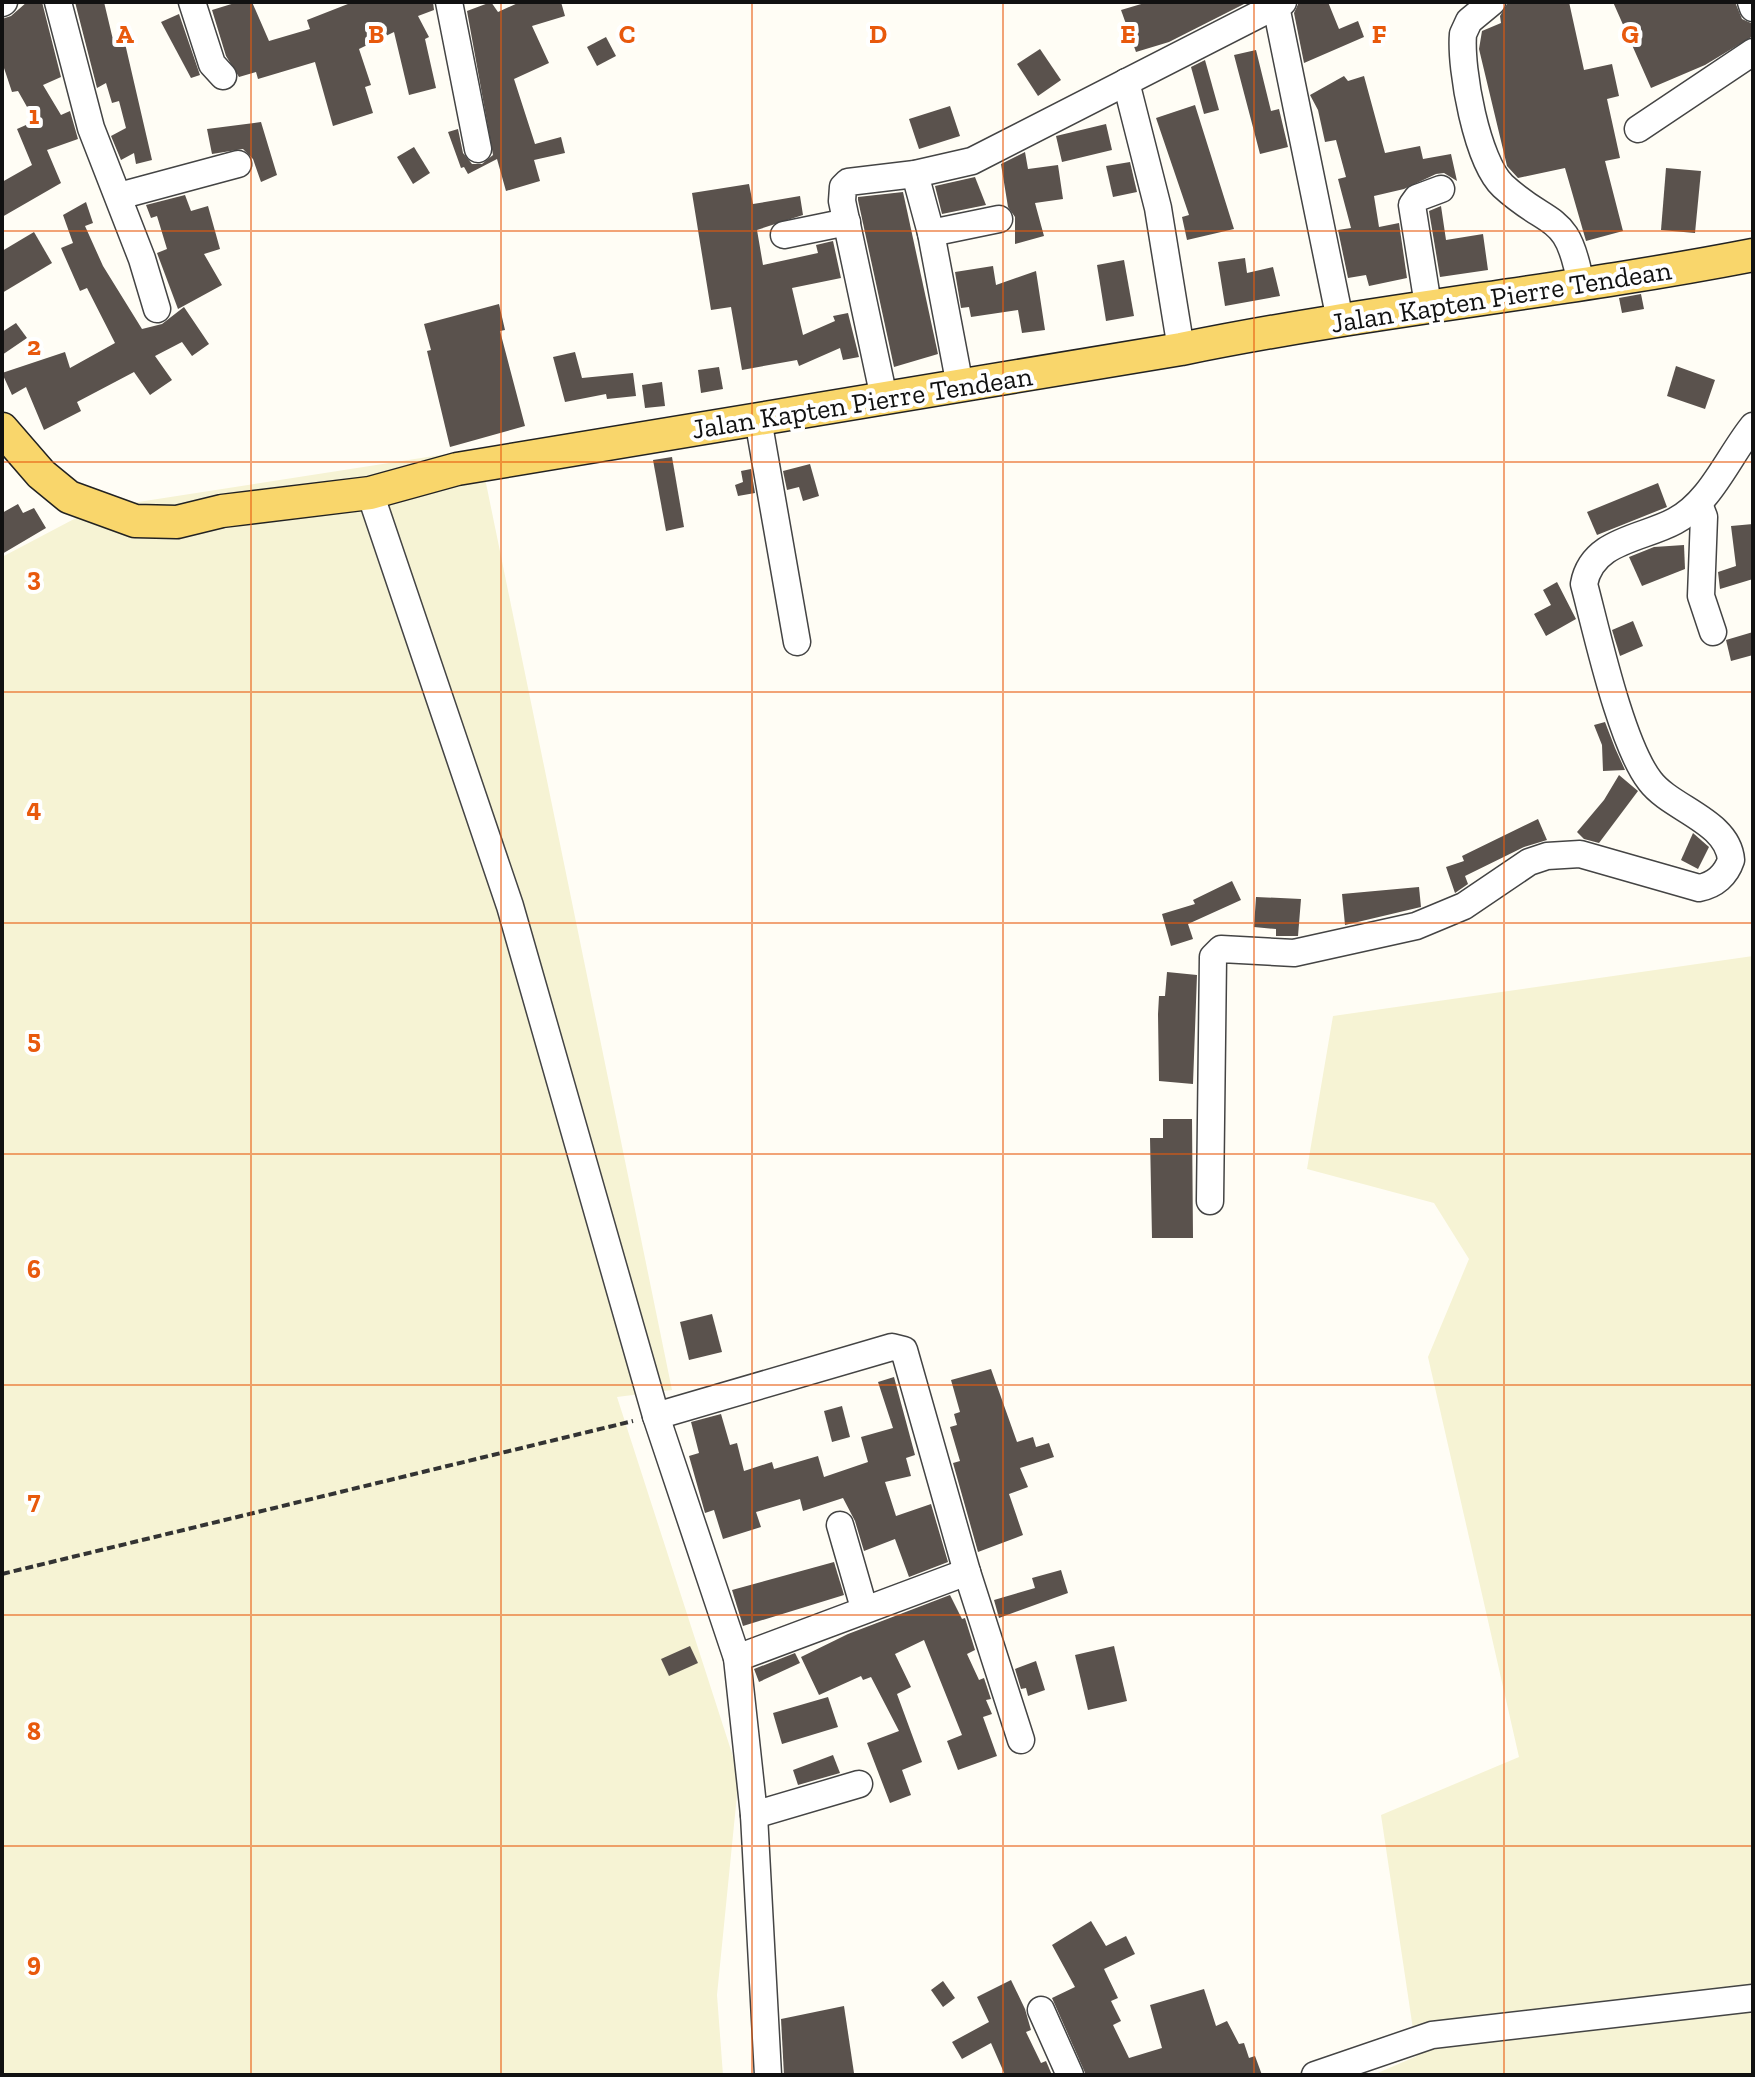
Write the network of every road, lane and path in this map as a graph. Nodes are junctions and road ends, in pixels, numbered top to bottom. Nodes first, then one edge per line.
1 (58, 2) edge
2 (192, 2) edge
3 (449, 2) edge
4 (1492, 2) edge
5 (1751, 2) edge
6 (1271, 5) edge
7 (1753, 8) edge
8 (1753, 52) edge
9 (223, 76) dead end
10 (1126, 82) junction
11 (1638, 129) dead end
12 (478, 149) dead end
13 (238, 164) dead end
14 (915, 174) junction
15 (1441, 189) dead end
16 (119, 196) junction
17 (999, 219) dead end
18 (847, 222) junction
19 (931, 233) junction
20 (784, 235) dead end
21 (1753, 255) edge
22 (1581, 286) junction
23 (1428, 305) junction
24 (157, 309) dead end
25 (1340, 320) junction
26 (1181, 349) junction
27 (960, 386) junction
28 (884, 398) junction
29 (758, 419) junction
30 (1753, 426) edge
31 (2, 429) edge
32 (370, 493) junction
33 (1699, 504) junction
34 (1713, 632) dead end
35 (797, 642) dead end
36 (1210, 1201) dead end
37 (656, 1416) junction
38 (840, 1525) dead end
39 (967, 1572) junction
40 (2, 1574) edge
41 (864, 1608) junction
42 (737, 1658) junction
43 (1021, 1740) dead end
44 (859, 1784) dead end
45 (754, 1815) junction
46 (1753, 1998) edge
47 (1041, 2010) dead end
48 (768, 2075) edge
49 (1070, 2075) edge
50 (1315, 2075) edge

1 - 16 street
2 - 9 street
3 - 12 street
4 - 22 street
5 - 7 street
6 - 10 street
6 - 25 street
8 - 11 street
10 - 14 street
10 - 26 street
13 - 16 street
14 - 18 street
14 - 19 street
15 - 23 street
16 - 24 street
17 - 19 street
18 - 20 street
18 - 28 street
19 - 27 street
21 - 22 main road, Jalan Kapten Pierre Tendean
22 - 23 main road, Jalan Kapten Pierre Tendean
23 - 25 main road, Jalan Kapten Pierre Tendean
25 - 26 main road, Jalan Kapten Pierre Tendean
26 - 27 main road, Jalan Kapten Pierre Tendean
27 - 28 main road, Jalan Kapten Pierre Tendean
28 - 29 main road, Jalan Kapten Pierre Tendean
29 - 32 main road, Jalan Kapten Pierre Tendean
29 - 35 street
30 - 33 street
31 - 32 main road, Jalan Kapten Pierre Tendean
32 - 37 street
33 - 34 street
33 - 36 street
37 - 39 street
37 - 40 path
37 - 42 street
38 - 41 street
39 - 41 street
39 - 43 street
41 - 42 street
42 - 45 street
44 - 45 street
45 - 48 street
46 - 50 street
47 - 49 street

